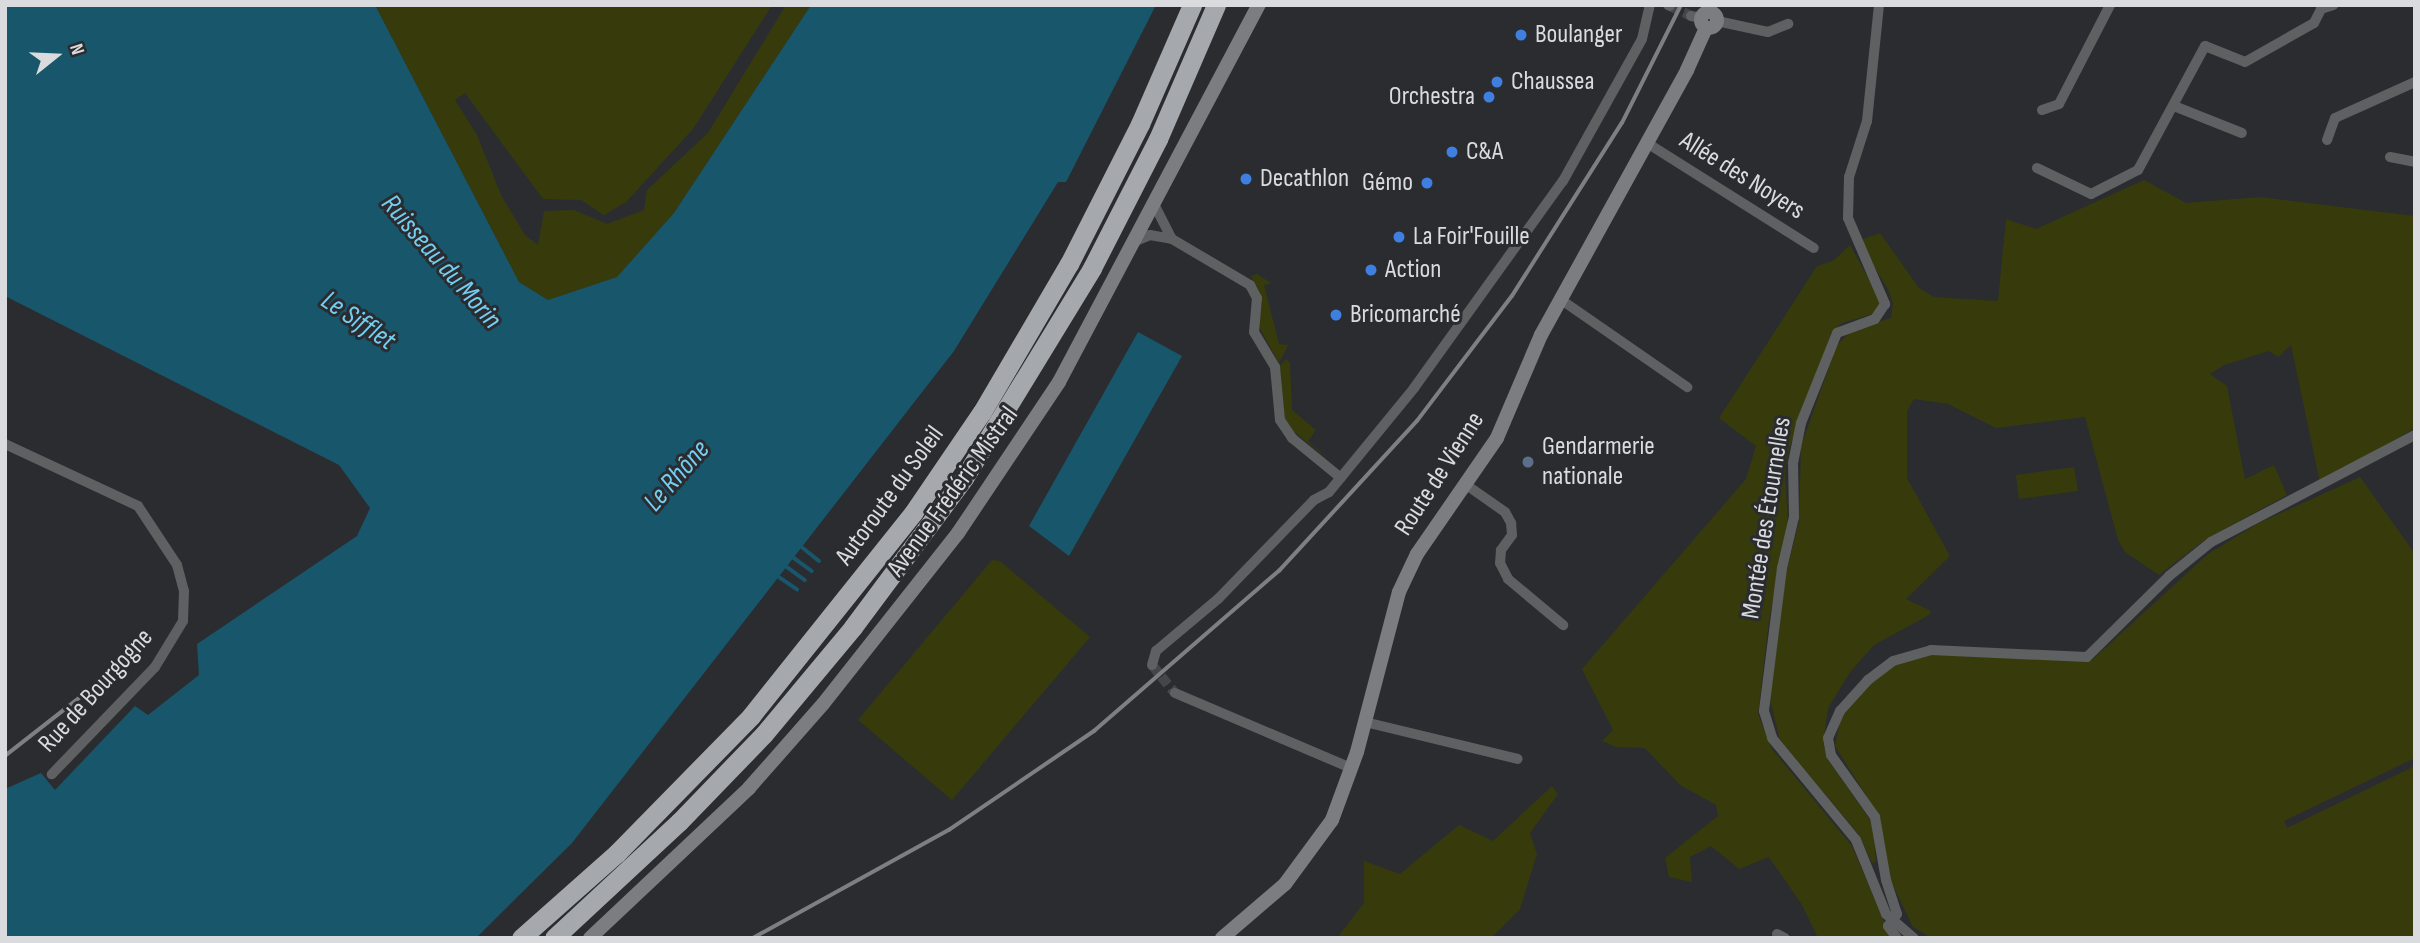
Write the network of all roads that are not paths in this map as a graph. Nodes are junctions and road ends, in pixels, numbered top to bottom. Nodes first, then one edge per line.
1 (1192, 5) edge
2 (1216, 5) edge
3 (1259, 5) edge
4 (1650, 5) edge
5 (1879, 5) edge
6 (2110, 5) edge
7 (2333, 5) edge
8 (1707, 17) edge
9 (1788, 24) dead end
10 (2415, 82) edge
11 (2174, 106) junction
12 (2042, 110) dead end
13 (2242, 133) dead end
14 (2327, 139) dead end
15 (1647, 143) junction
16 (2390, 157) dead end
17 (2415, 162) edge
18 (2037, 167) dead end
19 (1155, 206) junction
20 (1171, 239) junction
21 (1136, 242) junction
22 (1814, 248) dead end
23 (1560, 299) junction
24 (1687, 387) dead end
25 (2415, 435) edge
26 (5, 444) edge
27 (1341, 478) junction
28 (1465, 484) junction
29 (1563, 625) dead end
30 (1152, 665) dead end
31 (1175, 693) tunnel mouth
32 (1365, 722) junction
33 (1518, 759) dead end
34 (1351, 768) junction
35 (52, 774) dead end
36 (1891, 920) junction
37 (522, 938) edge
38 (554, 938) edge
39 (590, 938) edge
40 (1222, 938) edge
41 (1897, 938) edge
42 (1914, 938) edge

1 - 37 highway, Autoroute du Soleil
2 - 38 highway, Autoroute du Soleil
3 - 19 main road, Avenue Frédéric Mistral
4 - 27 street
5 - 36 street, Montée des Étournelles
6 - 12 street
7 - 11 street
8 - 9 street
8 - 15 main road, Route de Vienne
10 - 14 street
11 - 13 street
11 - 18 street
15 - 22 street, Allée des Noyers
15 - 23 main road, Route de Vienne
16 - 17 street
19 - 20 street
19 - 21 main road, Avenue Frédéric Mistral
20 - 21 street
20 - 27 street
21 - 39 main road, Avenue Frédéric Mistral
23 - 24 street
23 - 28 main road, Route de Vienne
25 - 36 street
26 - 35 street, Rue de Bourgogne
27 - 30 street
28 - 29 street
28 - 32 main road, Route de Vienne
31 - 34 street
32 - 33 street
32 - 34 main road, Route de Vienne
34 - 40 main road, Route de Vienne
36 - 41 street
36 - 42 street, Montée des Étournelles

